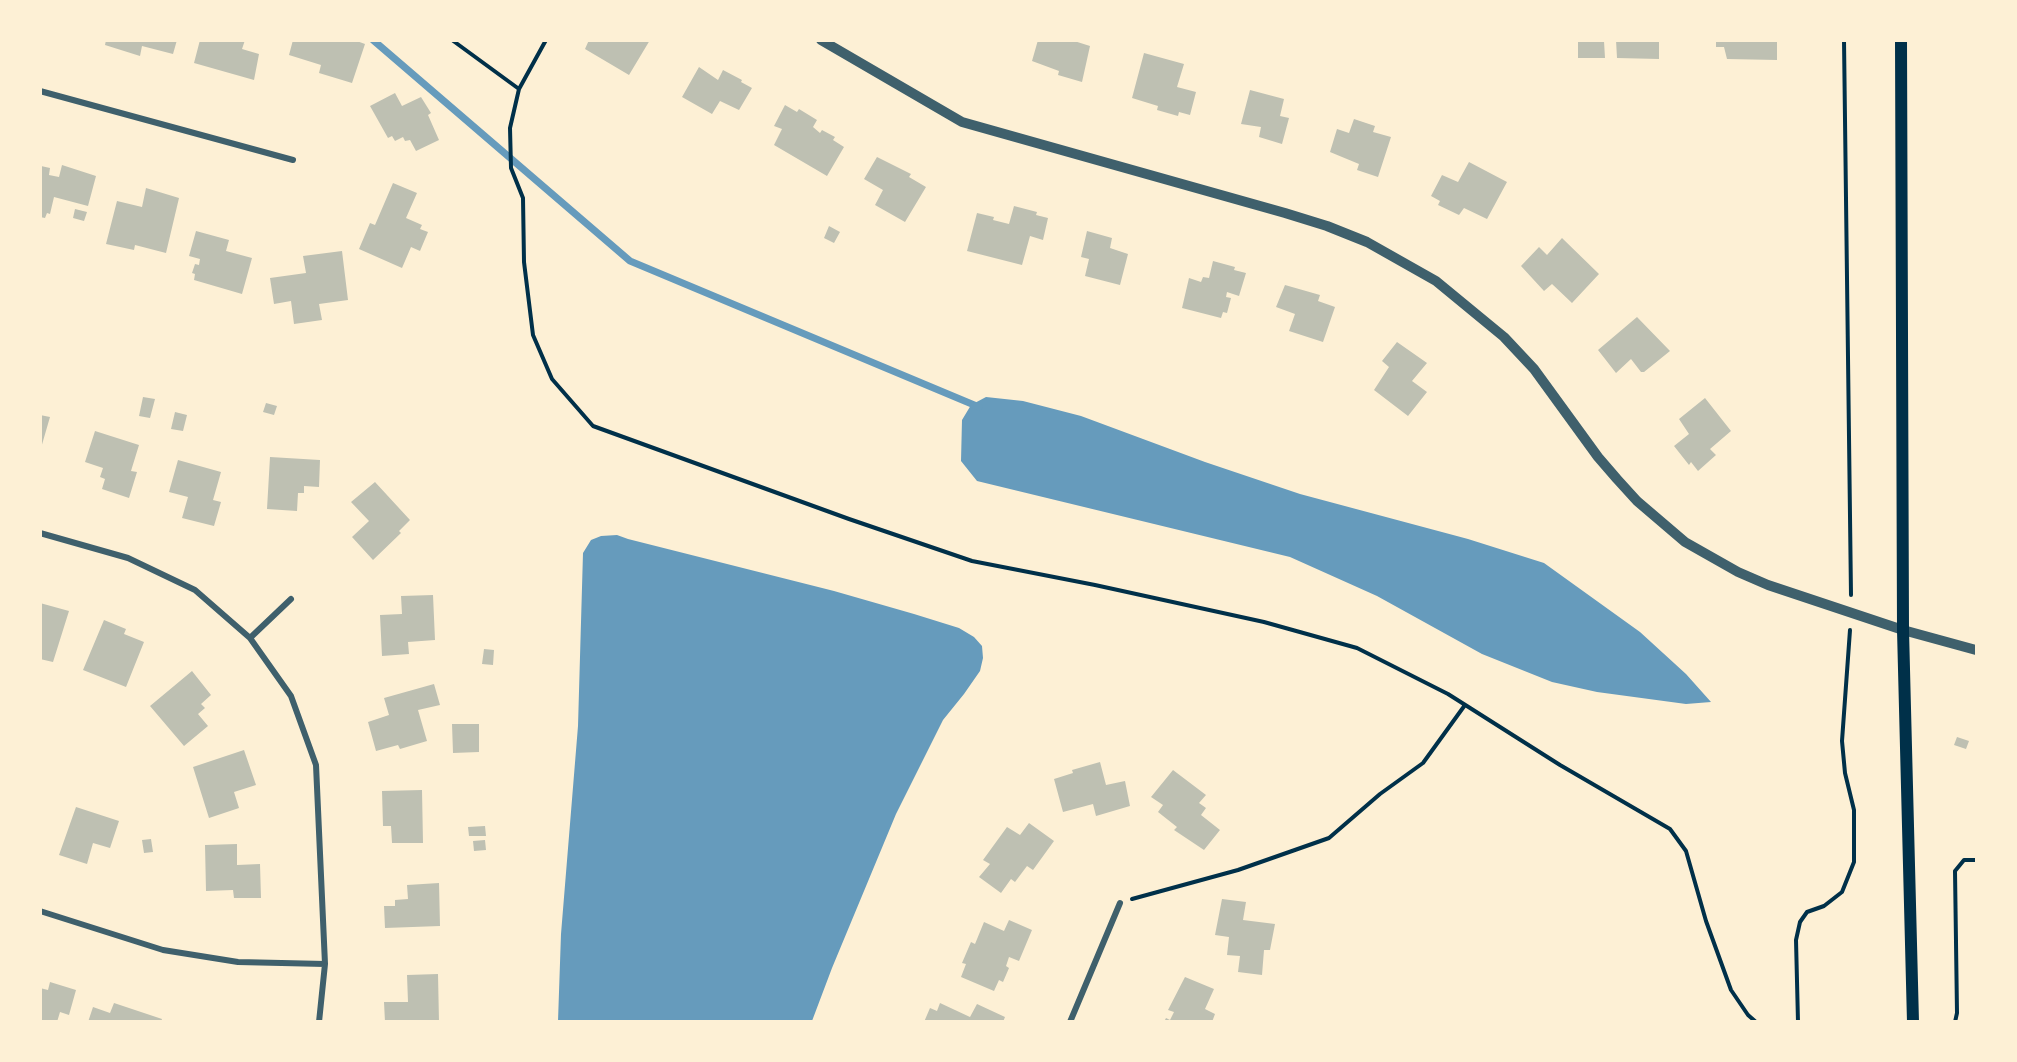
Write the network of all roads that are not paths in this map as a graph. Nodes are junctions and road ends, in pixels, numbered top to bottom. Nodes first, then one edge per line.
1 (821, 40) edge
2 (1901, 40) edge
3 (40, 91) edge
4 (293, 160) dead end
5 (40, 533) edge
6 (291, 599) dead end
7 (1903, 630) junction
8 (250, 638) junction
9 (1977, 650) edge
10 (1120, 903) road end
11 (40, 911) edge
12 (325, 964) junction
13 (319, 1022) edge
14 (1070, 1022) edge
15 (1913, 1022) edge

1 - 7 street
2 - 7 main road
3 - 4 street
5 - 8 street
6 - 8 street
7 - 9 street
7 - 15 main road
8 - 12 street
10 - 14 street
11 - 12 street
12 - 13 street

